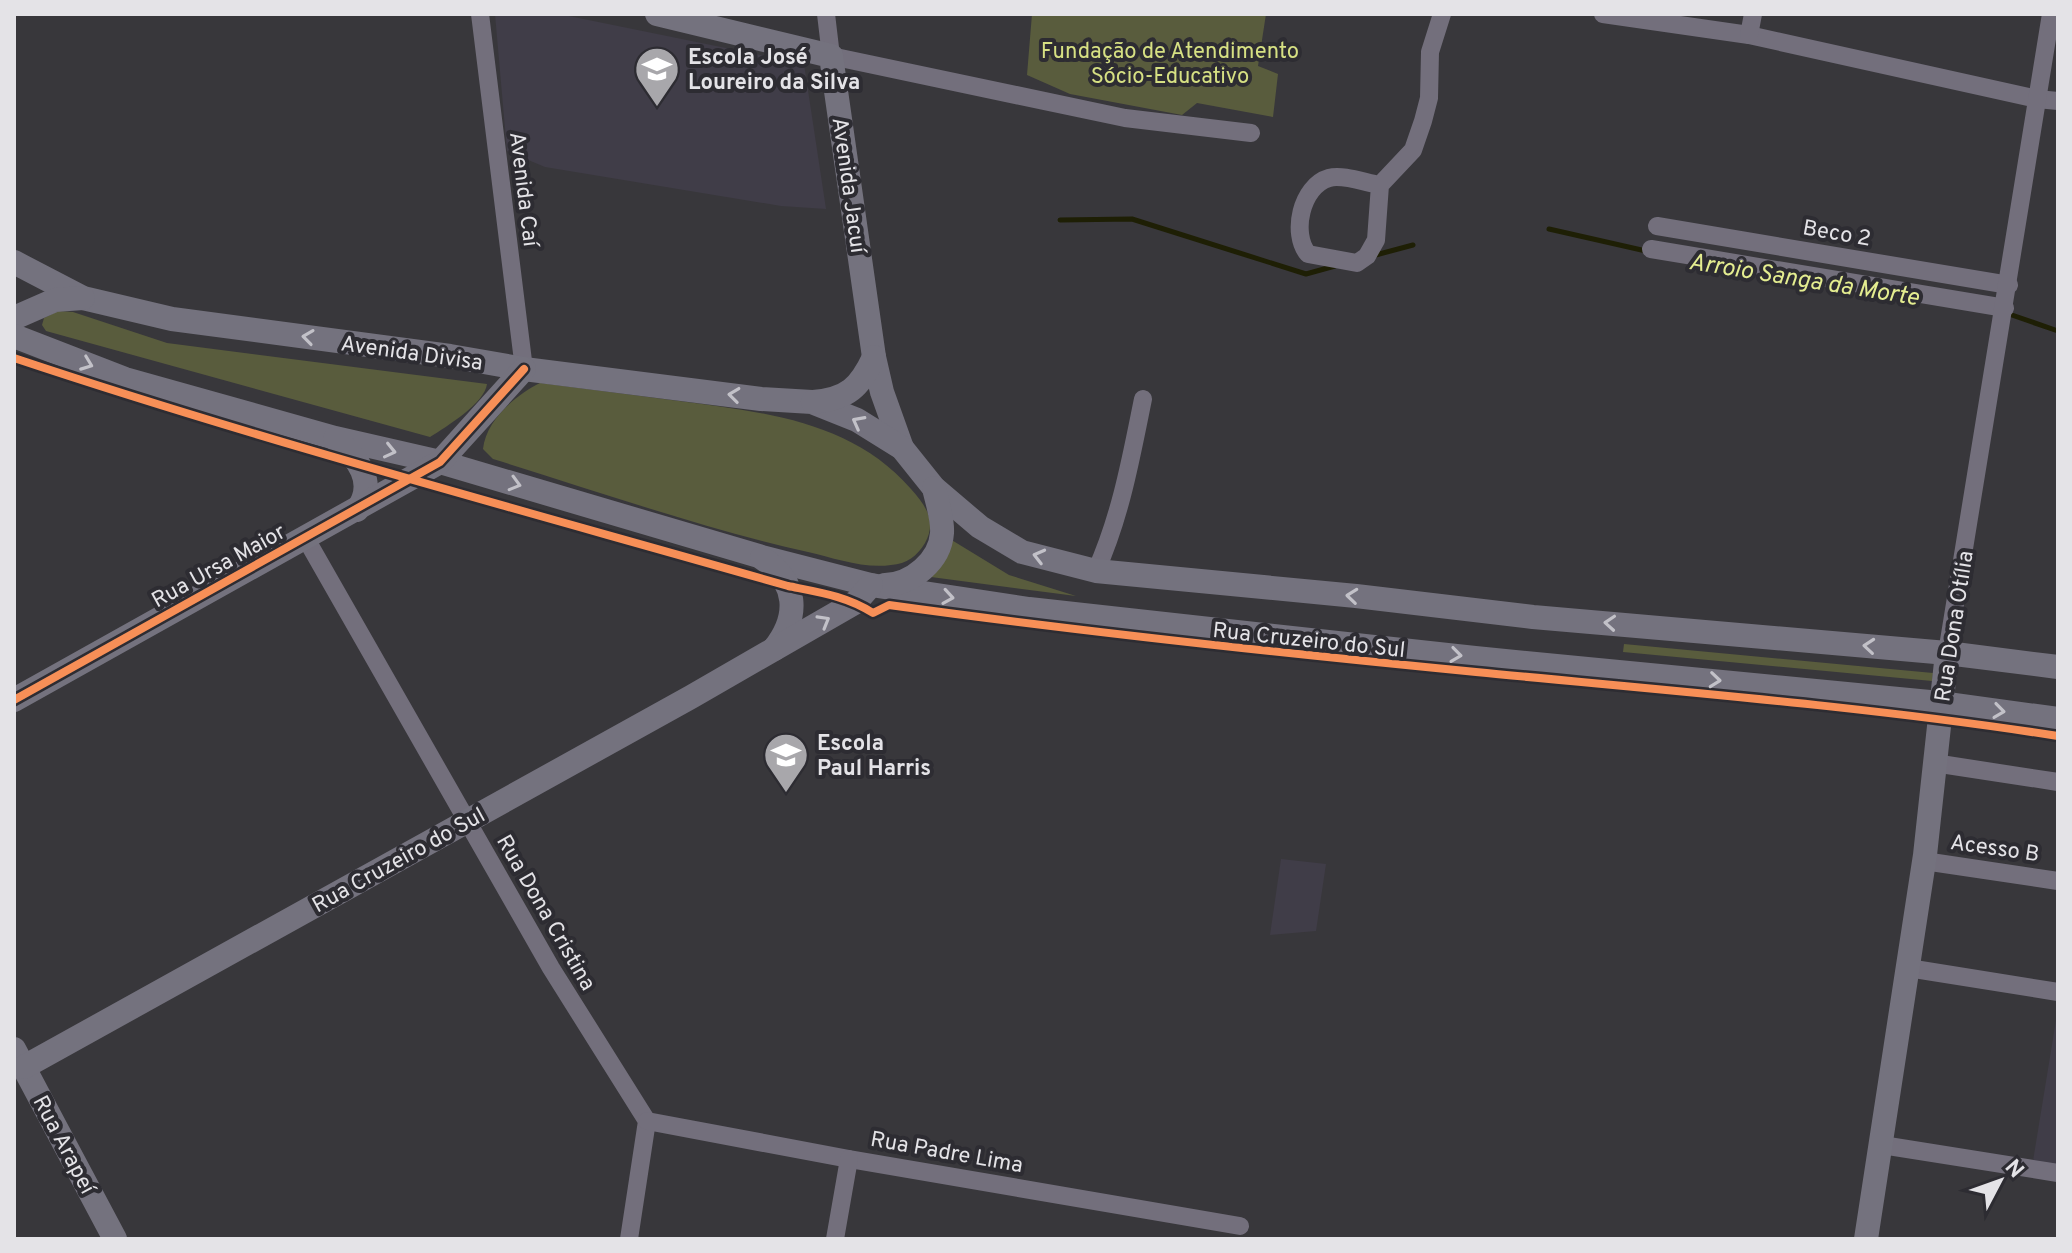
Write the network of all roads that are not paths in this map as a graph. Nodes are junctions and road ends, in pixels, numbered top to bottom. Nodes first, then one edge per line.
1 (480, 14) edge
2 (657, 14) edge
3 (826, 14) edge
4 (1442, 14) edge
5 (1603, 14) edge
6 (1753, 14) edge
7 (2051, 14) edge
8 (1749, 35) junction
9 (831, 56) junction
10 (2037, 99) junction
11 (2058, 101) edge
12 (1251, 133) dead end
13 (1380, 185) junction
14 (1657, 226) dead end
15 (1651, 249) dead end
16 (14, 262) edge
17 (2009, 285) junction
18 (83, 298) junction
19 (2005, 308) junction
20 (14, 318) edge
21 (14, 336) edge
22 (874, 357) junction
23 (524, 369) junction
24 (1143, 399) dead end
25 (812, 402) junction
26 (335, 438) junction
27 (902, 448) junction
28 (440, 462) junction
29 (934, 488) junction
30 (357, 510) junction
31 (305, 537) junction
32 (762, 557) junction
33 (1096, 571) junction
34 (871, 585) junction
35 (772, 651) junction
36 (1947, 653) junction
37 (2058, 667) edge
38 (14, 700) edge
39 (1940, 703) junction
40 (2058, 719) edge
41 (1934, 763) junction
42 (2058, 782) edge
43 (466, 820) junction
44 (1924, 861) junction
45 (2058, 881) edge
46 (1908, 968) junction
47 (2058, 992) edge
48 (19, 1058) edge
49 (647, 1121) junction
50 (1882, 1145) junction
51 (849, 1159) junction
52 (2058, 1173) edge
53 (1240, 1226) dead end
54 (115, 1239) edge
55 (629, 1239) edge
56 (835, 1239) edge
57 (1866, 1239) edge

1 - 23 street, Avenida Caí
2 - 9 main road
3 - 9 street, Avenida Jacuí
4 - 13 street
5 - 8 street
6 - 8 street
7 - 10 street, Rua Dona Otília
8 - 10 street
9 - 12 street
9 - 22 main road, Avenida Jacuí
10 - 11 street
10 - 17 street, Rua Dona Otília
13 - 13 street
14 - 17 street, Beco 2
15 - 19 street
16 - 18 main road, Avenida Divisa
17 - 19 street, Rua Dona Otília
18 - 20 main road
23 -> 18 main road, Avenida Divisa
19 - 36 street, Rua Dona Otília
21 -> 26 main road
22 - 25 main road
22 - 27 main road, Avenida Jacuí
25 -> 23 main road, Avenida Divisa
23 - 28 main road, Rua Ursa Maior
24 - 33 street
27 -> 25 main road, Avenida Divisa
26 -> 28 main road
26 - 30 main road
27 - 29 main road, Avenida Divisa
28 - 30 main road, Rua Ursa Maior
28 -> 32 main road
33 -> 29 main road
29 - 34 main road
30 - 31 main road, Rua Ursa Maior
31 - 38 main road, Rua Ursa Maior
31 - 43 street, Rua Dona Cristina
32 - 34 main road
32 - 35 main road
36 -> 33 main road
35 -> 34 main road, Rua Cruzeiro do Sul
34 -> 39 main road, Rua Cruzeiro do Sul
35 - 43 main road, Rua Cruzeiro do Sul
36 - 37 main road
36 - 39 main road, Rua Dona Otília
39 -> 40 main road, Rua Cruzeiro do Sul
39 - 41 main road, Rua Dona Otília
41 - 42 street
41 - 44 main road, Rua Dona Otília
43 - 48 main road, Rua Cruzeiro do Sul
43 - 49 street, Rua Dona Cristina
44 - 45 street, Acesso B
44 - 46 main road, Rua Dona Otília
46 - 47 street
46 - 50 main road, Rua Dona Otília
48 - 54 main road, Rua Arapeí
49 - 51 street, Rua Padre Lima
49 - 55 street
50 - 52 street
50 - 57 main road, Rua Dona Otília
51 - 53 street, Rua Padre Lima
51 - 56 street

